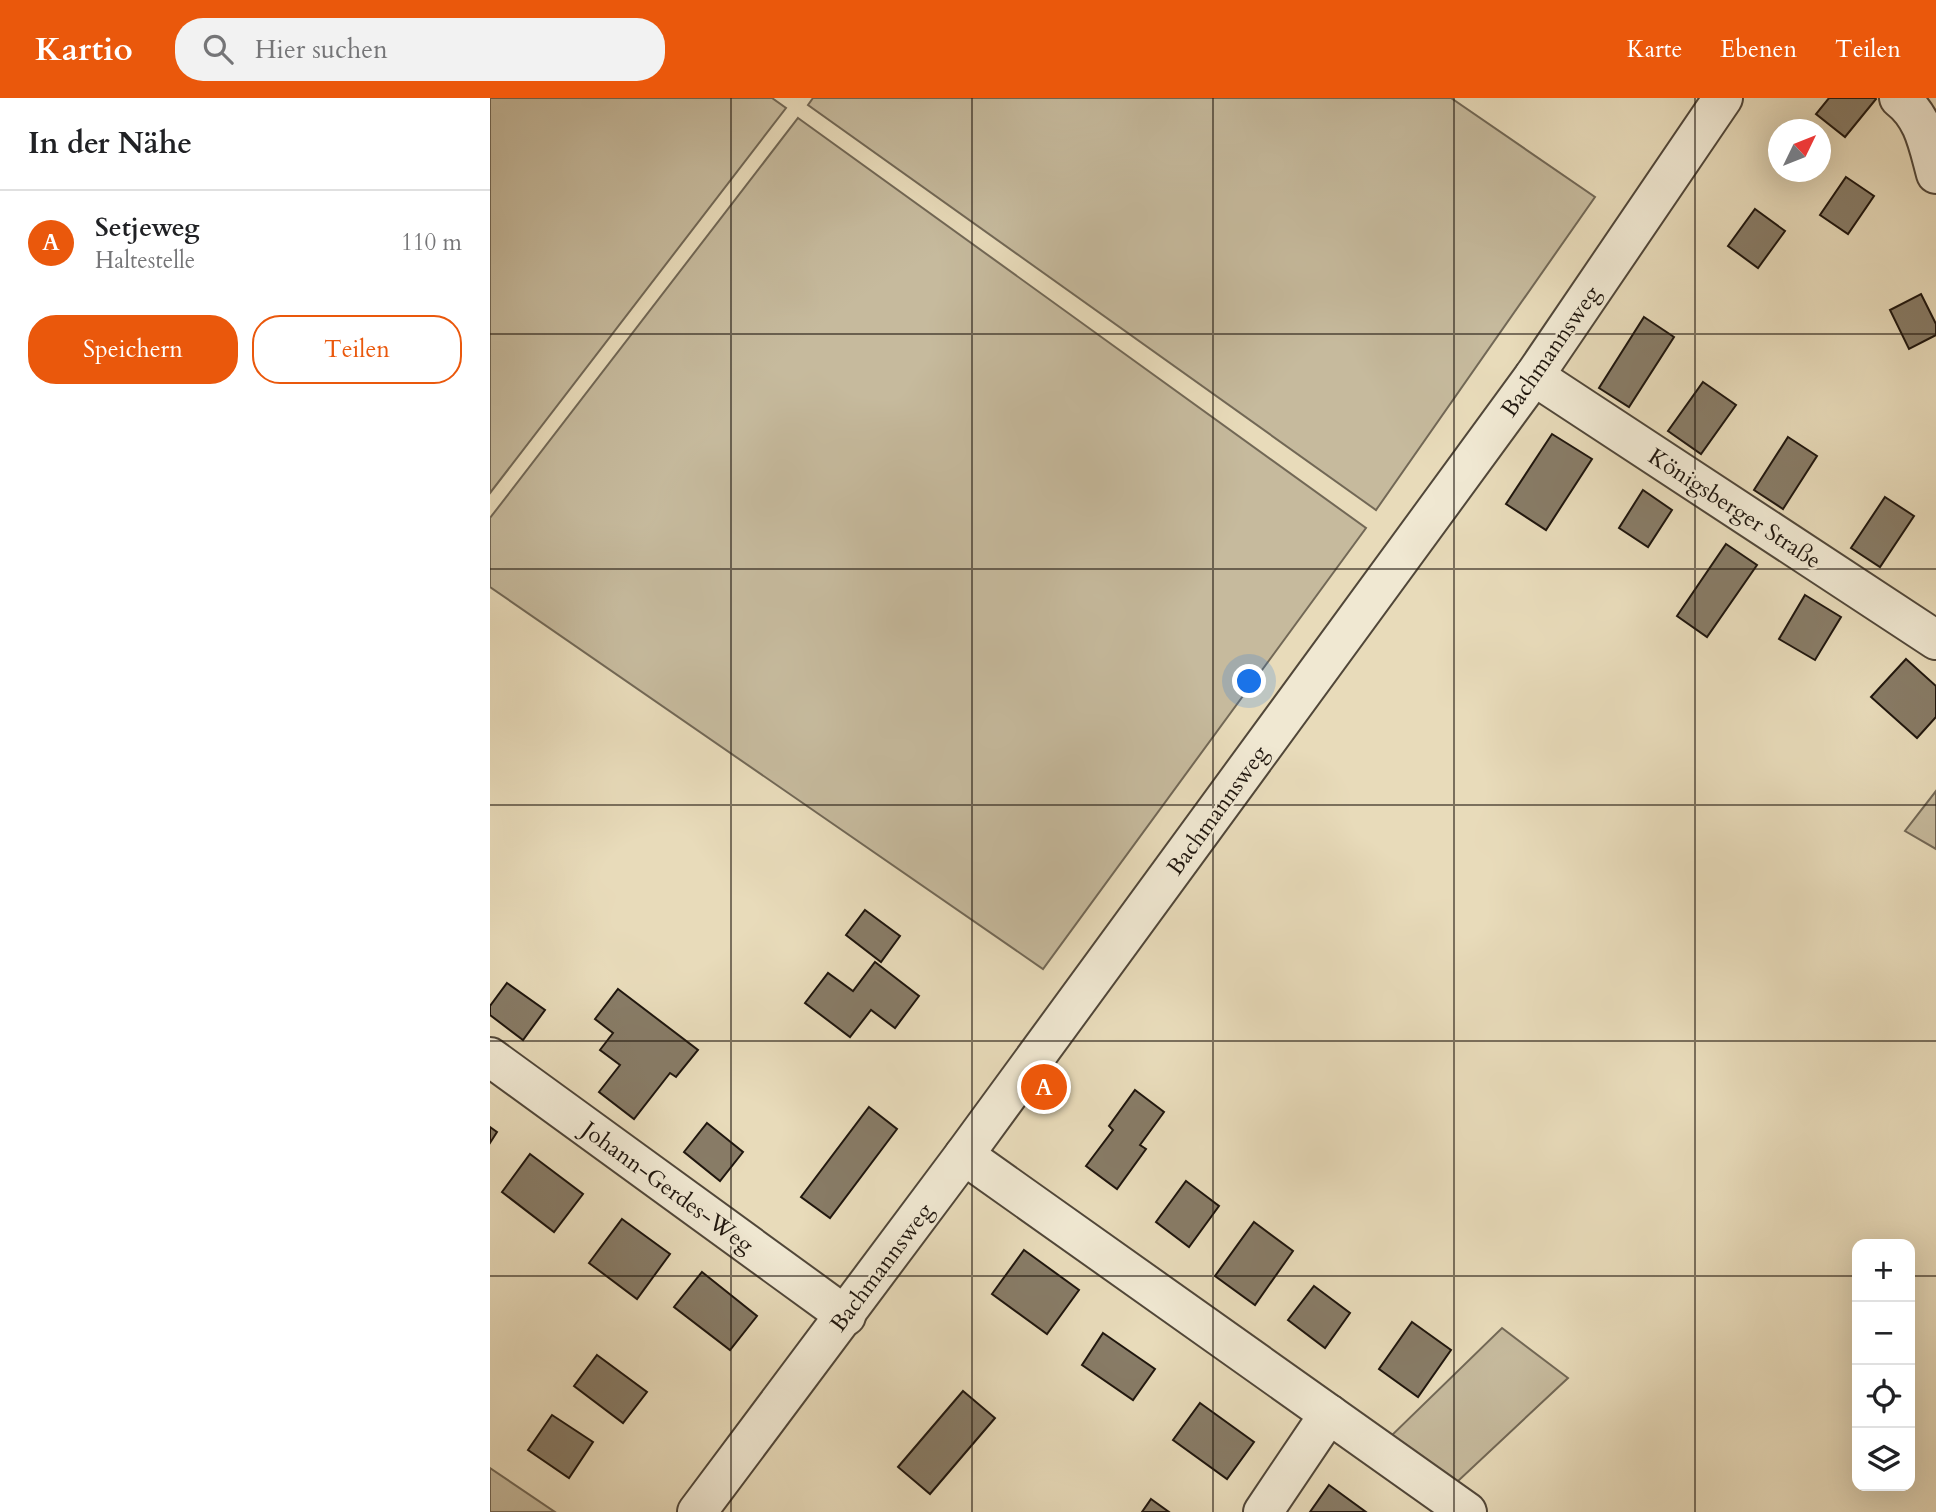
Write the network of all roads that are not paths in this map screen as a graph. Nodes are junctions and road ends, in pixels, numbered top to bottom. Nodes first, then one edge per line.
1 (1723, 98) edge
2 (1899, 98) edge
3 (1936, 174) edge
4 (1534, 376) junction
5 (1936, 640) edge
6 (490, 1057) edge
7 (964, 1155) junction
8 (846, 1315) junction
9 (1329, 1414) junction
10 (698, 1512) edge
11 (1263, 1512) edge
12 (1467, 1512) edge

1 - 4 street, Bachmannsweg
2 - 3 street
4 - 5 street, Königsberger Straße
4 - 7 street, Bachmannsweg
6 - 8 street, Johann-Gerdes-Weg
7 - 8 street, Bachmannsweg
7 - 9 street
8 - 10 street, Bachmannsweg
9 - 11 street
9 - 12 street

